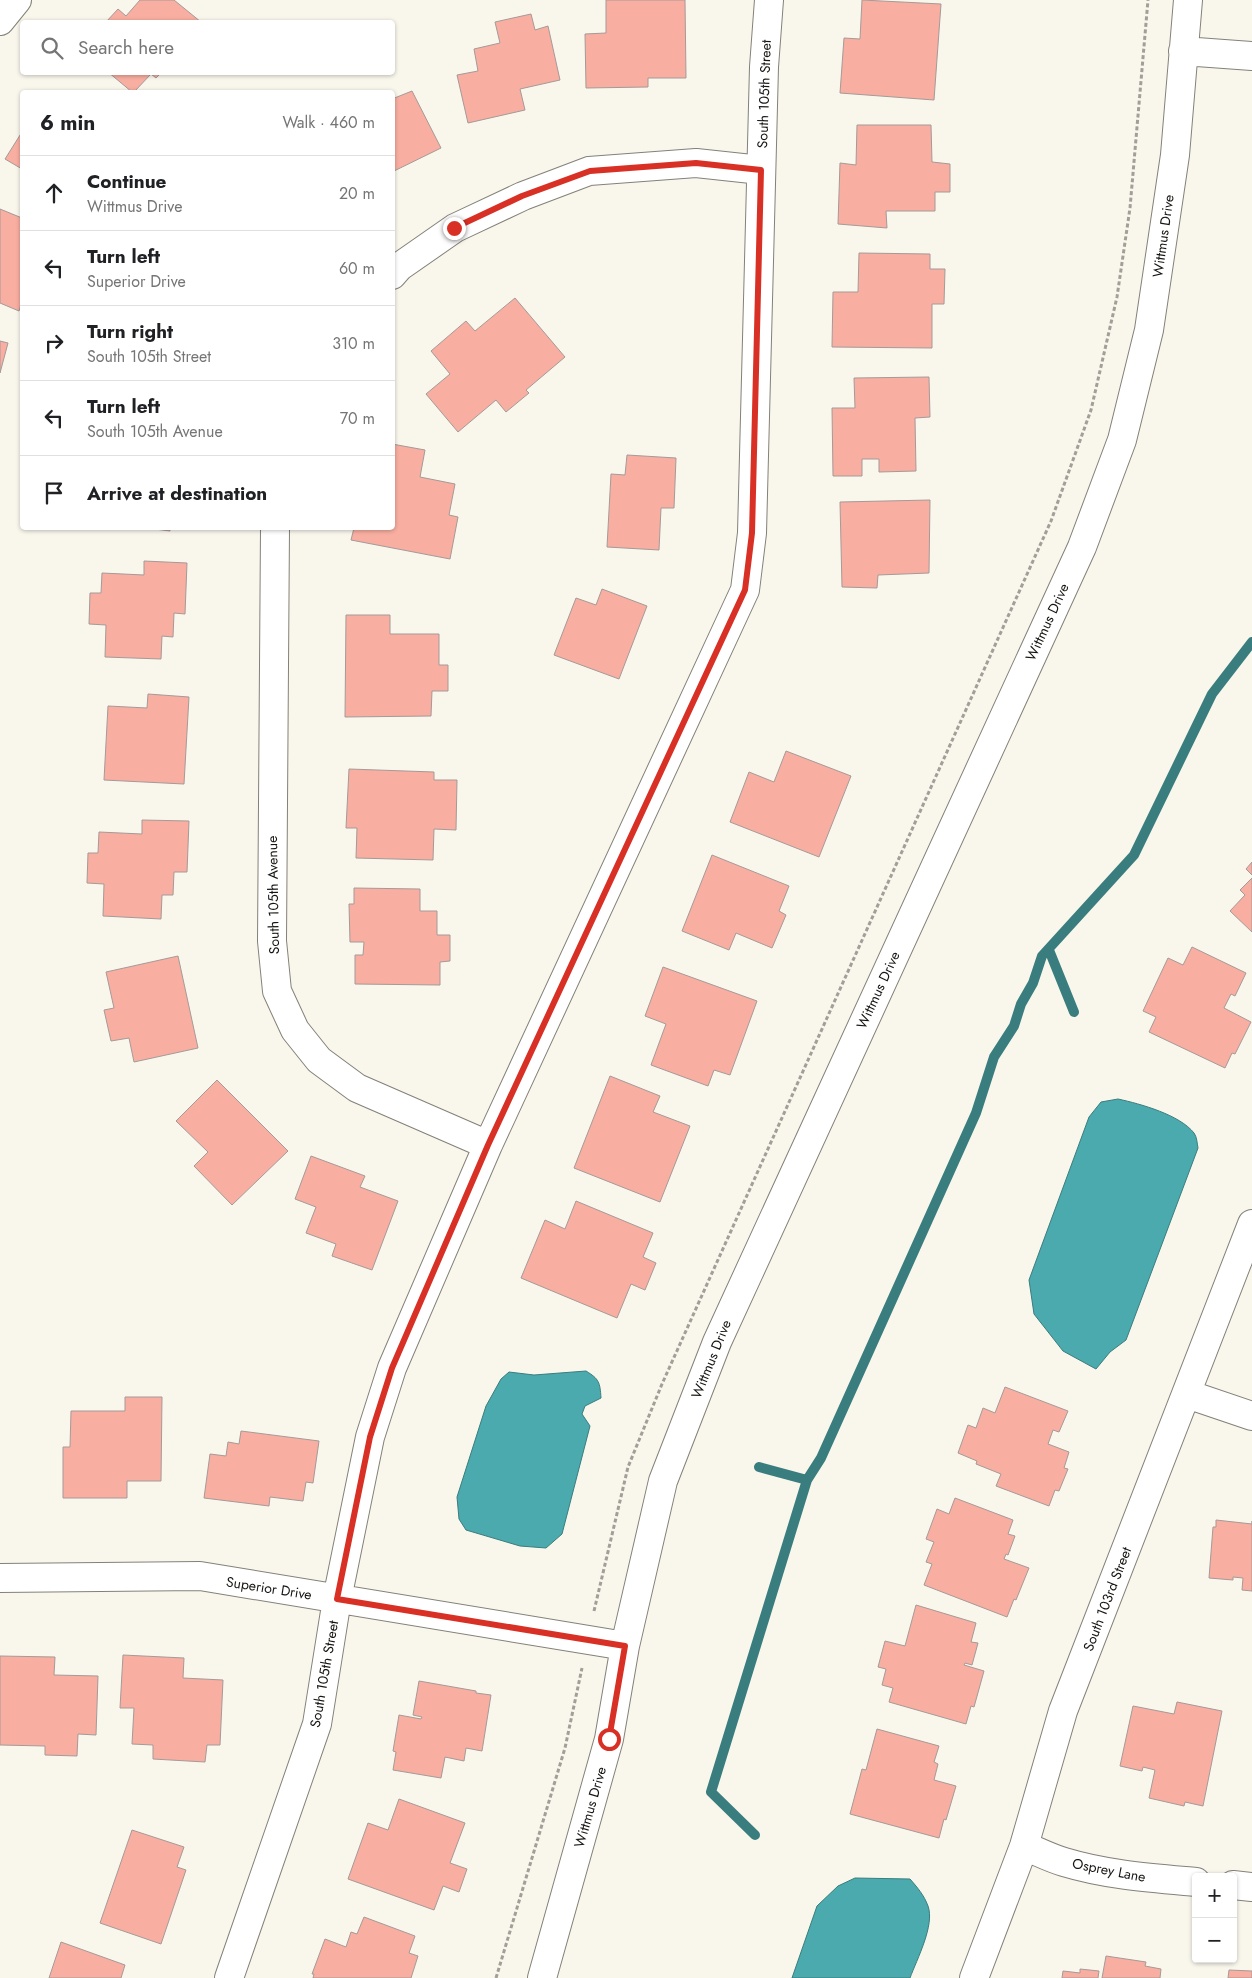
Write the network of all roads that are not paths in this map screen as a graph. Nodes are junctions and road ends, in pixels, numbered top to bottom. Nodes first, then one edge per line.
1 (17, 0) edge
2 (769, 0) edge
3 (1188, 0) edge
4 (0, 21) edge
5 (1184, 51) junction
6 (1252, 56) edge
7 (761, 170) junction
8 (395, 272) edge
9 (275, 530) edge
10 (488, 1145) junction
11 (1252, 1224) edge
12 (1187, 1394) junction
13 (1252, 1416) edge
14 (0, 1578) edge
15 (337, 1599) junction
16 (625, 1646) junction
17 (1024, 1846) junction
18 (1192, 1882) edge
19 (1237, 1886) edge
20 (1252, 1887) edge
21 (229, 1978) edge
22 (542, 1978) edge
23 (974, 1978) edge

1 - 4 street
2 - 7 street, South 105th Street
3 - 5 street, Wittmus Drive
5 - 6 street
5 - 16 street, Wittmus Drive
7 - 8 street
7 - 10 street, South 105th Street
9 - 10 street, South 105th Avenue
10 - 15 street, South 105th Street
11 - 12 street, South 103rd Street
12 - 13 street
12 - 17 street, South 103rd Street
14 - 15 street, Superior Drive
15 - 16 street, Superior Drive
15 - 21 street, South 105th Street
16 - 22 street, Wittmus Drive
17 - 18 street, Osprey Lane
17 - 23 street, South 103rd Street
19 - 20 street

